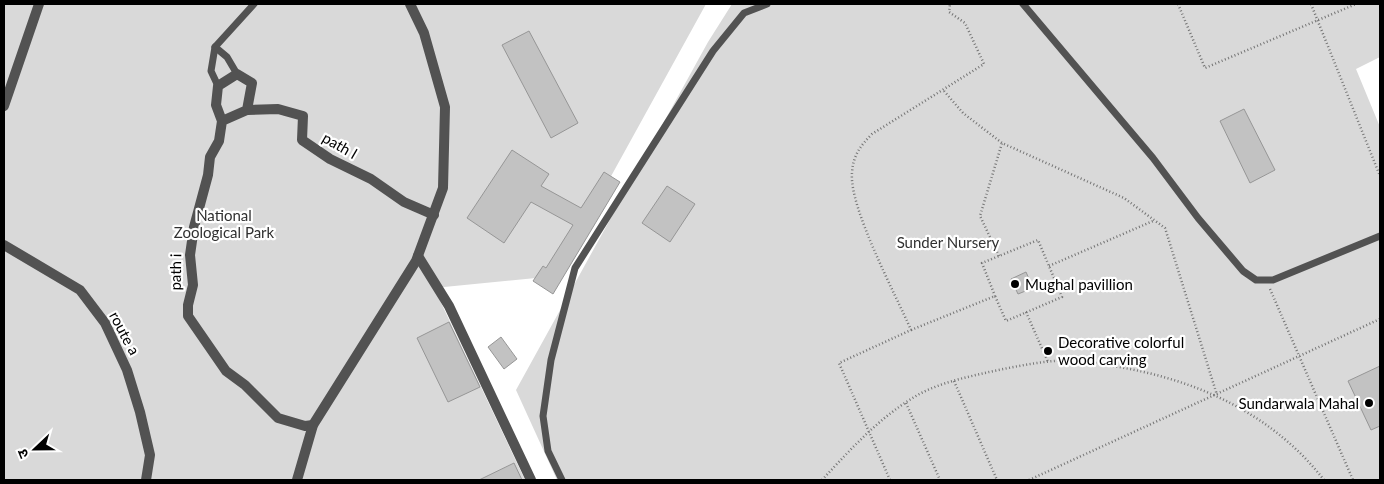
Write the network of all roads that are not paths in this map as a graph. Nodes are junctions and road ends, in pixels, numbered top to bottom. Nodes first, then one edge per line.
1 (39, 4) edge
2 (254, 4) edge
3 (410, 4) edge
4 (767, 4) edge
5 (1022, 4) edge
6 (215, 47) junction
7 (236, 74) junction
8 (218, 86) junction
9 (4, 106) edge
10 (247, 110) junction
11 (222, 121) junction
12 (434, 215) junction
13 (1380, 236) edge
14 (4, 245) edge
15 (418, 256) junction
16 (313, 425) junction
17 (146, 480) edge
18 (297, 480) edge
19 (531, 480) edge
20 (562, 480) edge

1 - 9 street
2 - 6 lane
3 - 12 street
4 - 20 lane
5 - 13 lane
6 - 7 lane
6 - 8 lane
7 - 8 street
7 - 10 street
8 - 11 street, path i
10 - 11 street
10 - 12 street, path l
11 - 16 street, path i
12 - 15 street
14 - 17 street, route a
15 - 16 street
15 - 19 street
16 - 18 street

